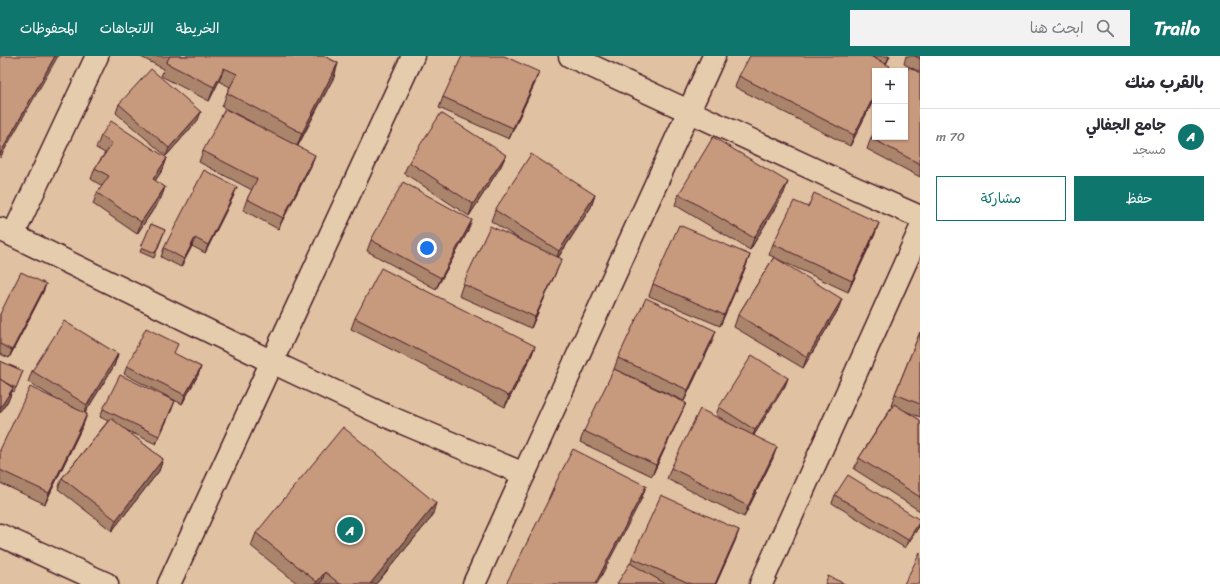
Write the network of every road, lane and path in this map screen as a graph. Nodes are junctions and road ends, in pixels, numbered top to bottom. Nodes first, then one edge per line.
1 (97, 56) edge
2 (413, 56) edge
3 (570, 56) edge
4 (714, 56) edge
5 (689, 112) junction
6 (920, 217) edge
7 (920, 230) edge
8 (7, 232) edge
9 (272, 362) junction
10 (524, 474) junction
11 (0, 535) edge
12 (108, 584) edge
13 (169, 584) edge
14 (474, 584) edge
15 (761, 584) edge

1 - 8 street
2 - 9 street
3 - 5 street
4 - 5 street
5 - 6 street
5 - 10 street
7 - 15 street
8 - 9 street
9 - 10 street
9 - 13 street
10 - 14 street
11 - 12 street

